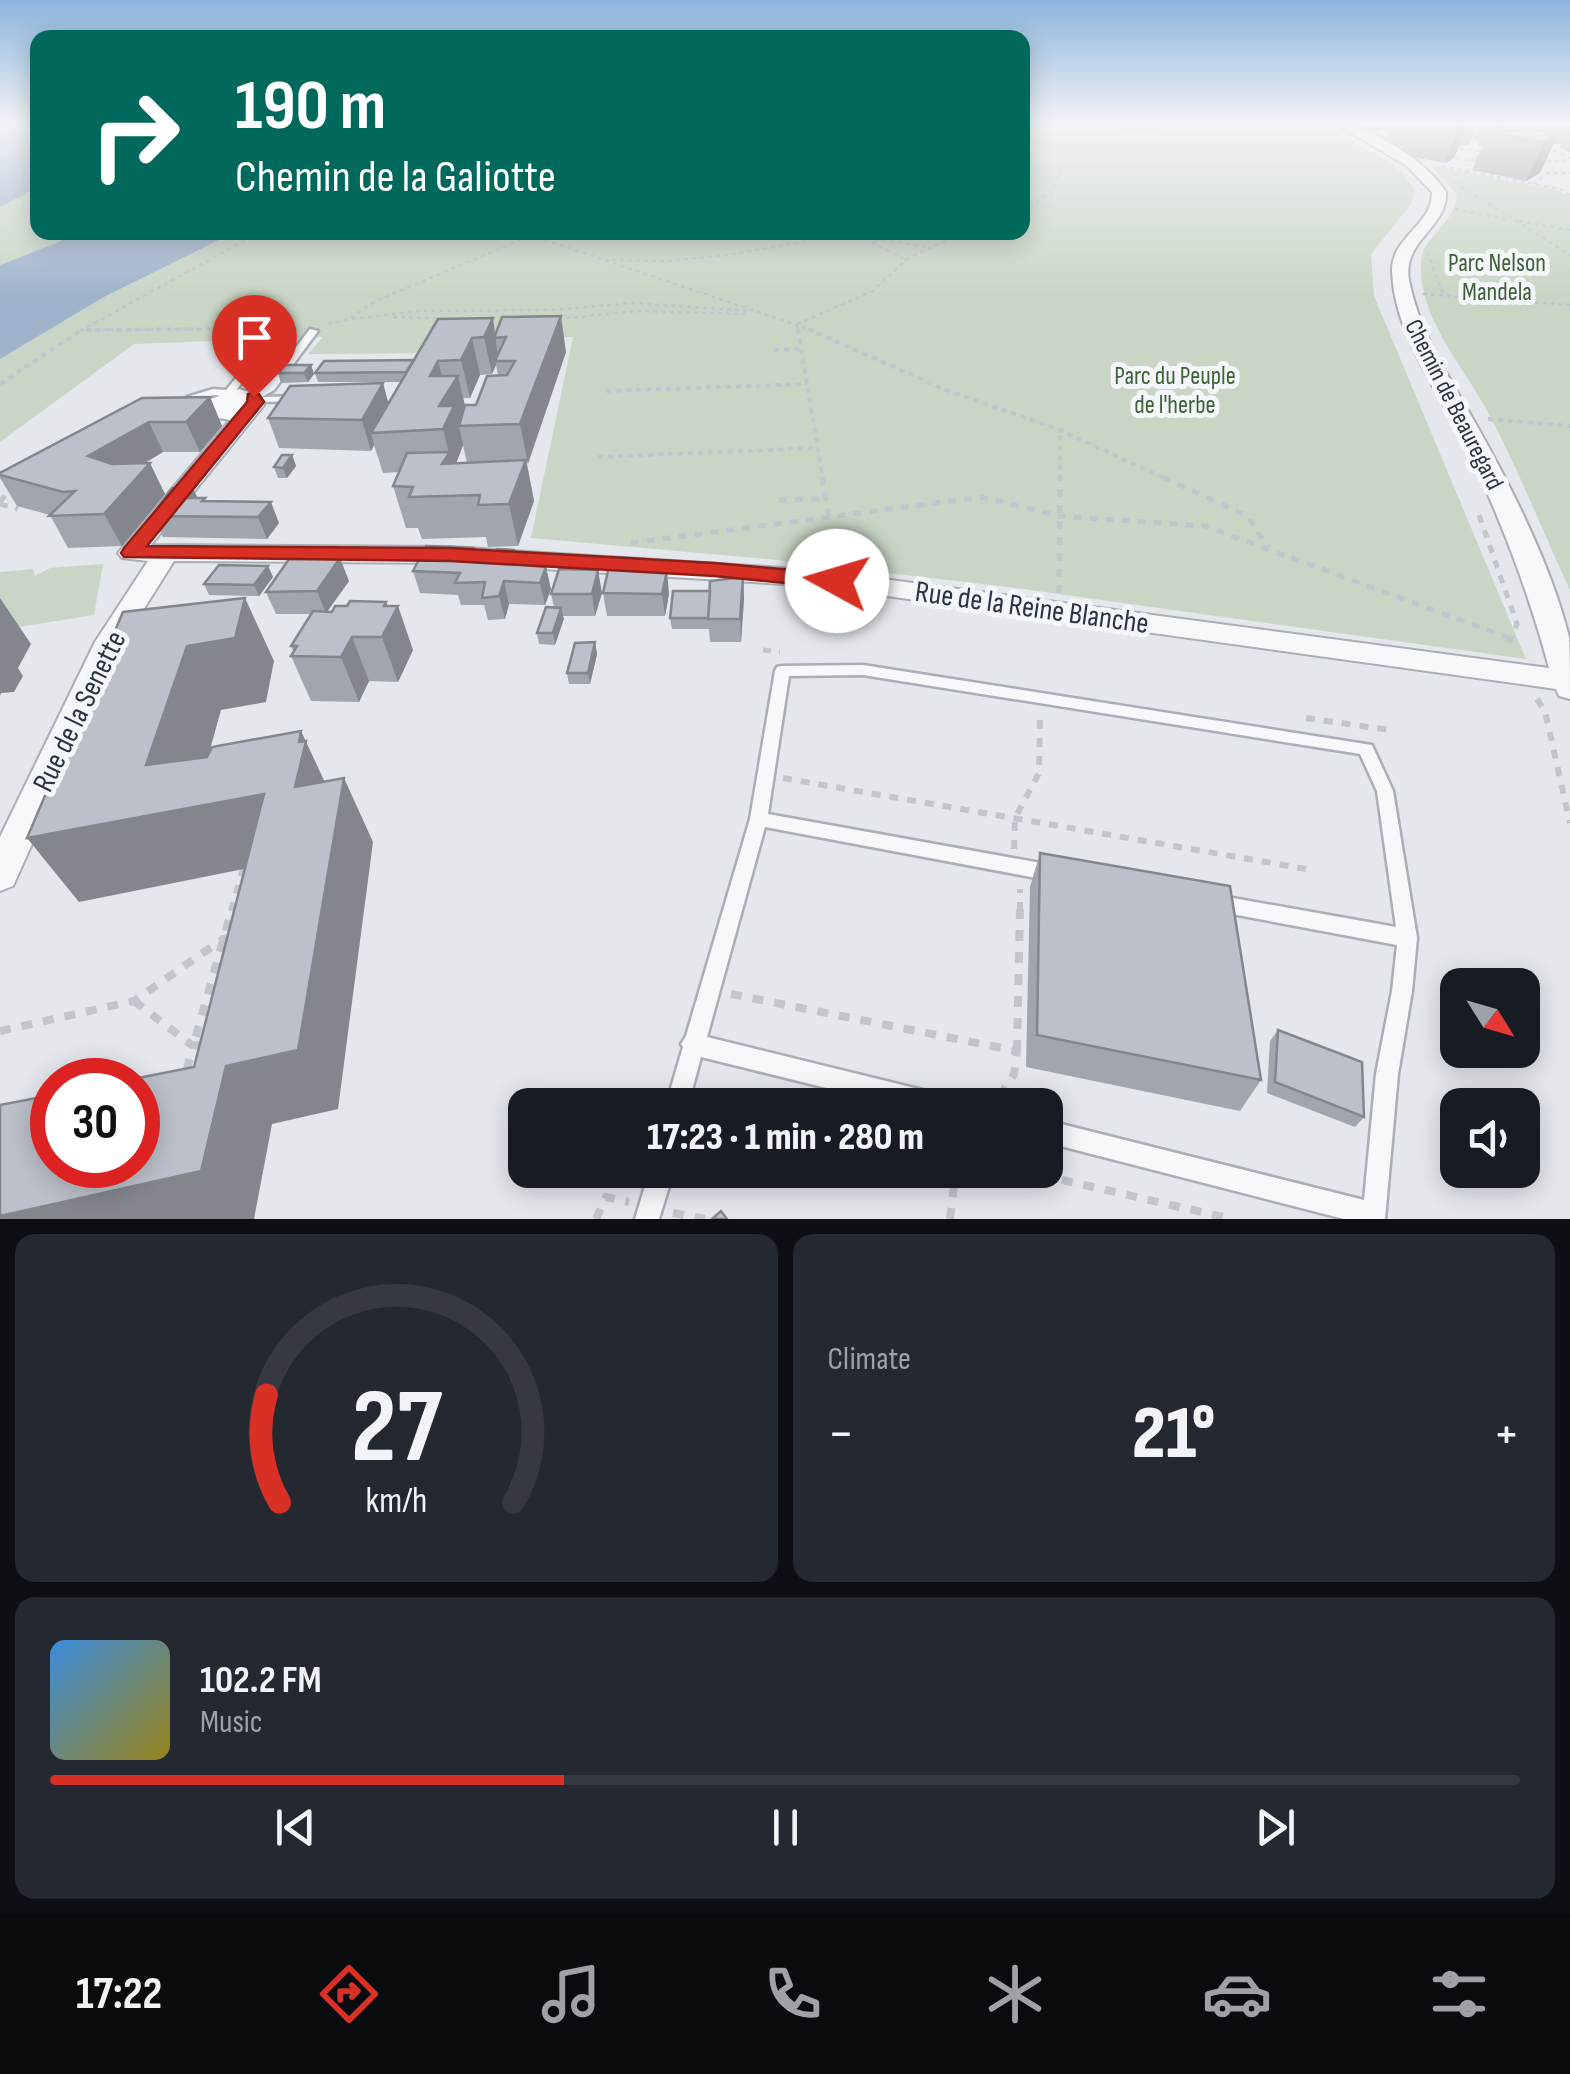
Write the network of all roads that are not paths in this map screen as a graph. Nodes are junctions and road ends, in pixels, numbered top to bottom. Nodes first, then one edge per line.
1 (1429, 180) edge
2 (313, 331) road end
3 (244, 395) junction
4 (312, 399) edge
5 (187, 426) edge
6 (167, 551) junction
7 (1569, 683) edge
8 (759, 818) junction
9 (0, 875) edge
10 (1070, 876) edge
11 (1200, 900) edge
12 (1407, 938) junction
13 (692, 1044) junction
14 (681, 1088) edge
15 (870, 1088) edge
16 (1063, 1137) edge
17 (656, 1188) edge
18 (647, 1219) edge

1 - 7 street, Chemin de Beauregard
2 - 3 lane
3 - 4 lane
3 - 5 lane
3 - 6 street, Rue de la Reine Blanche
6 - 7 street, Rue de la Reine Blanche
6 - 9 street, Rue de la Senette
8 - 10 lane
8 - 12 lane
8 - 13 lane
11 - 12 lane
12 - 16 lane
13 - 14 lane
13 - 15 lane
17 - 18 lane

